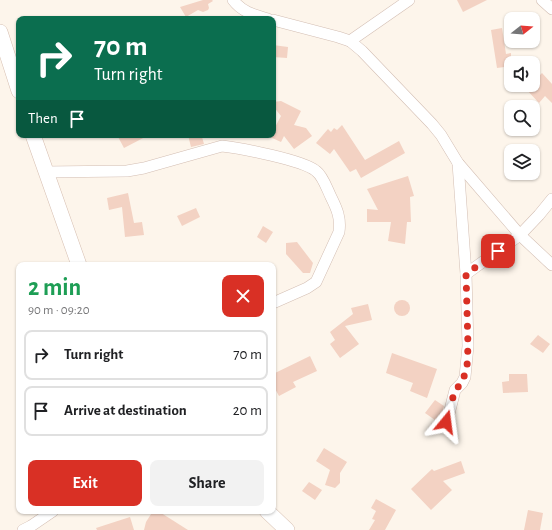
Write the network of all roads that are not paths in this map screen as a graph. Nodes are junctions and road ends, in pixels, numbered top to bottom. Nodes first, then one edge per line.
1 (233, 0) edge
2 (409, 0) edge
3 (542, 0) edge
4 (552, 9) edge
5 (257, 16) edge
6 (276, 21) edge
7 (0, 32) edge
8 (350, 42) junction
9 (16, 82) edge
10 (34, 138) edge
11 (458, 163) junction
12 (45, 172) junction
13 (552, 199) edge
14 (520, 235) junction
15 (77, 262) edge
16 (552, 265) edge
17 (466, 274) junction
18 (276, 302) edge
19 (446, 422) dead end
20 (48, 514) edge
21 (270, 514) edge
22 (29, 529) edge
23 (287, 530) edge

1 - 5 street
2 - 8 street
3 - 4 street
6 - 8 street
7 - 9 street
8 - 11 street
10 - 12 street
11 - 14 street
11 - 17 street
12 - 15 street
12 - 18 street
13 - 14 street
14 - 16 street
14 - 17 street
17 - 19 street
20 - 22 street
21 - 23 street

